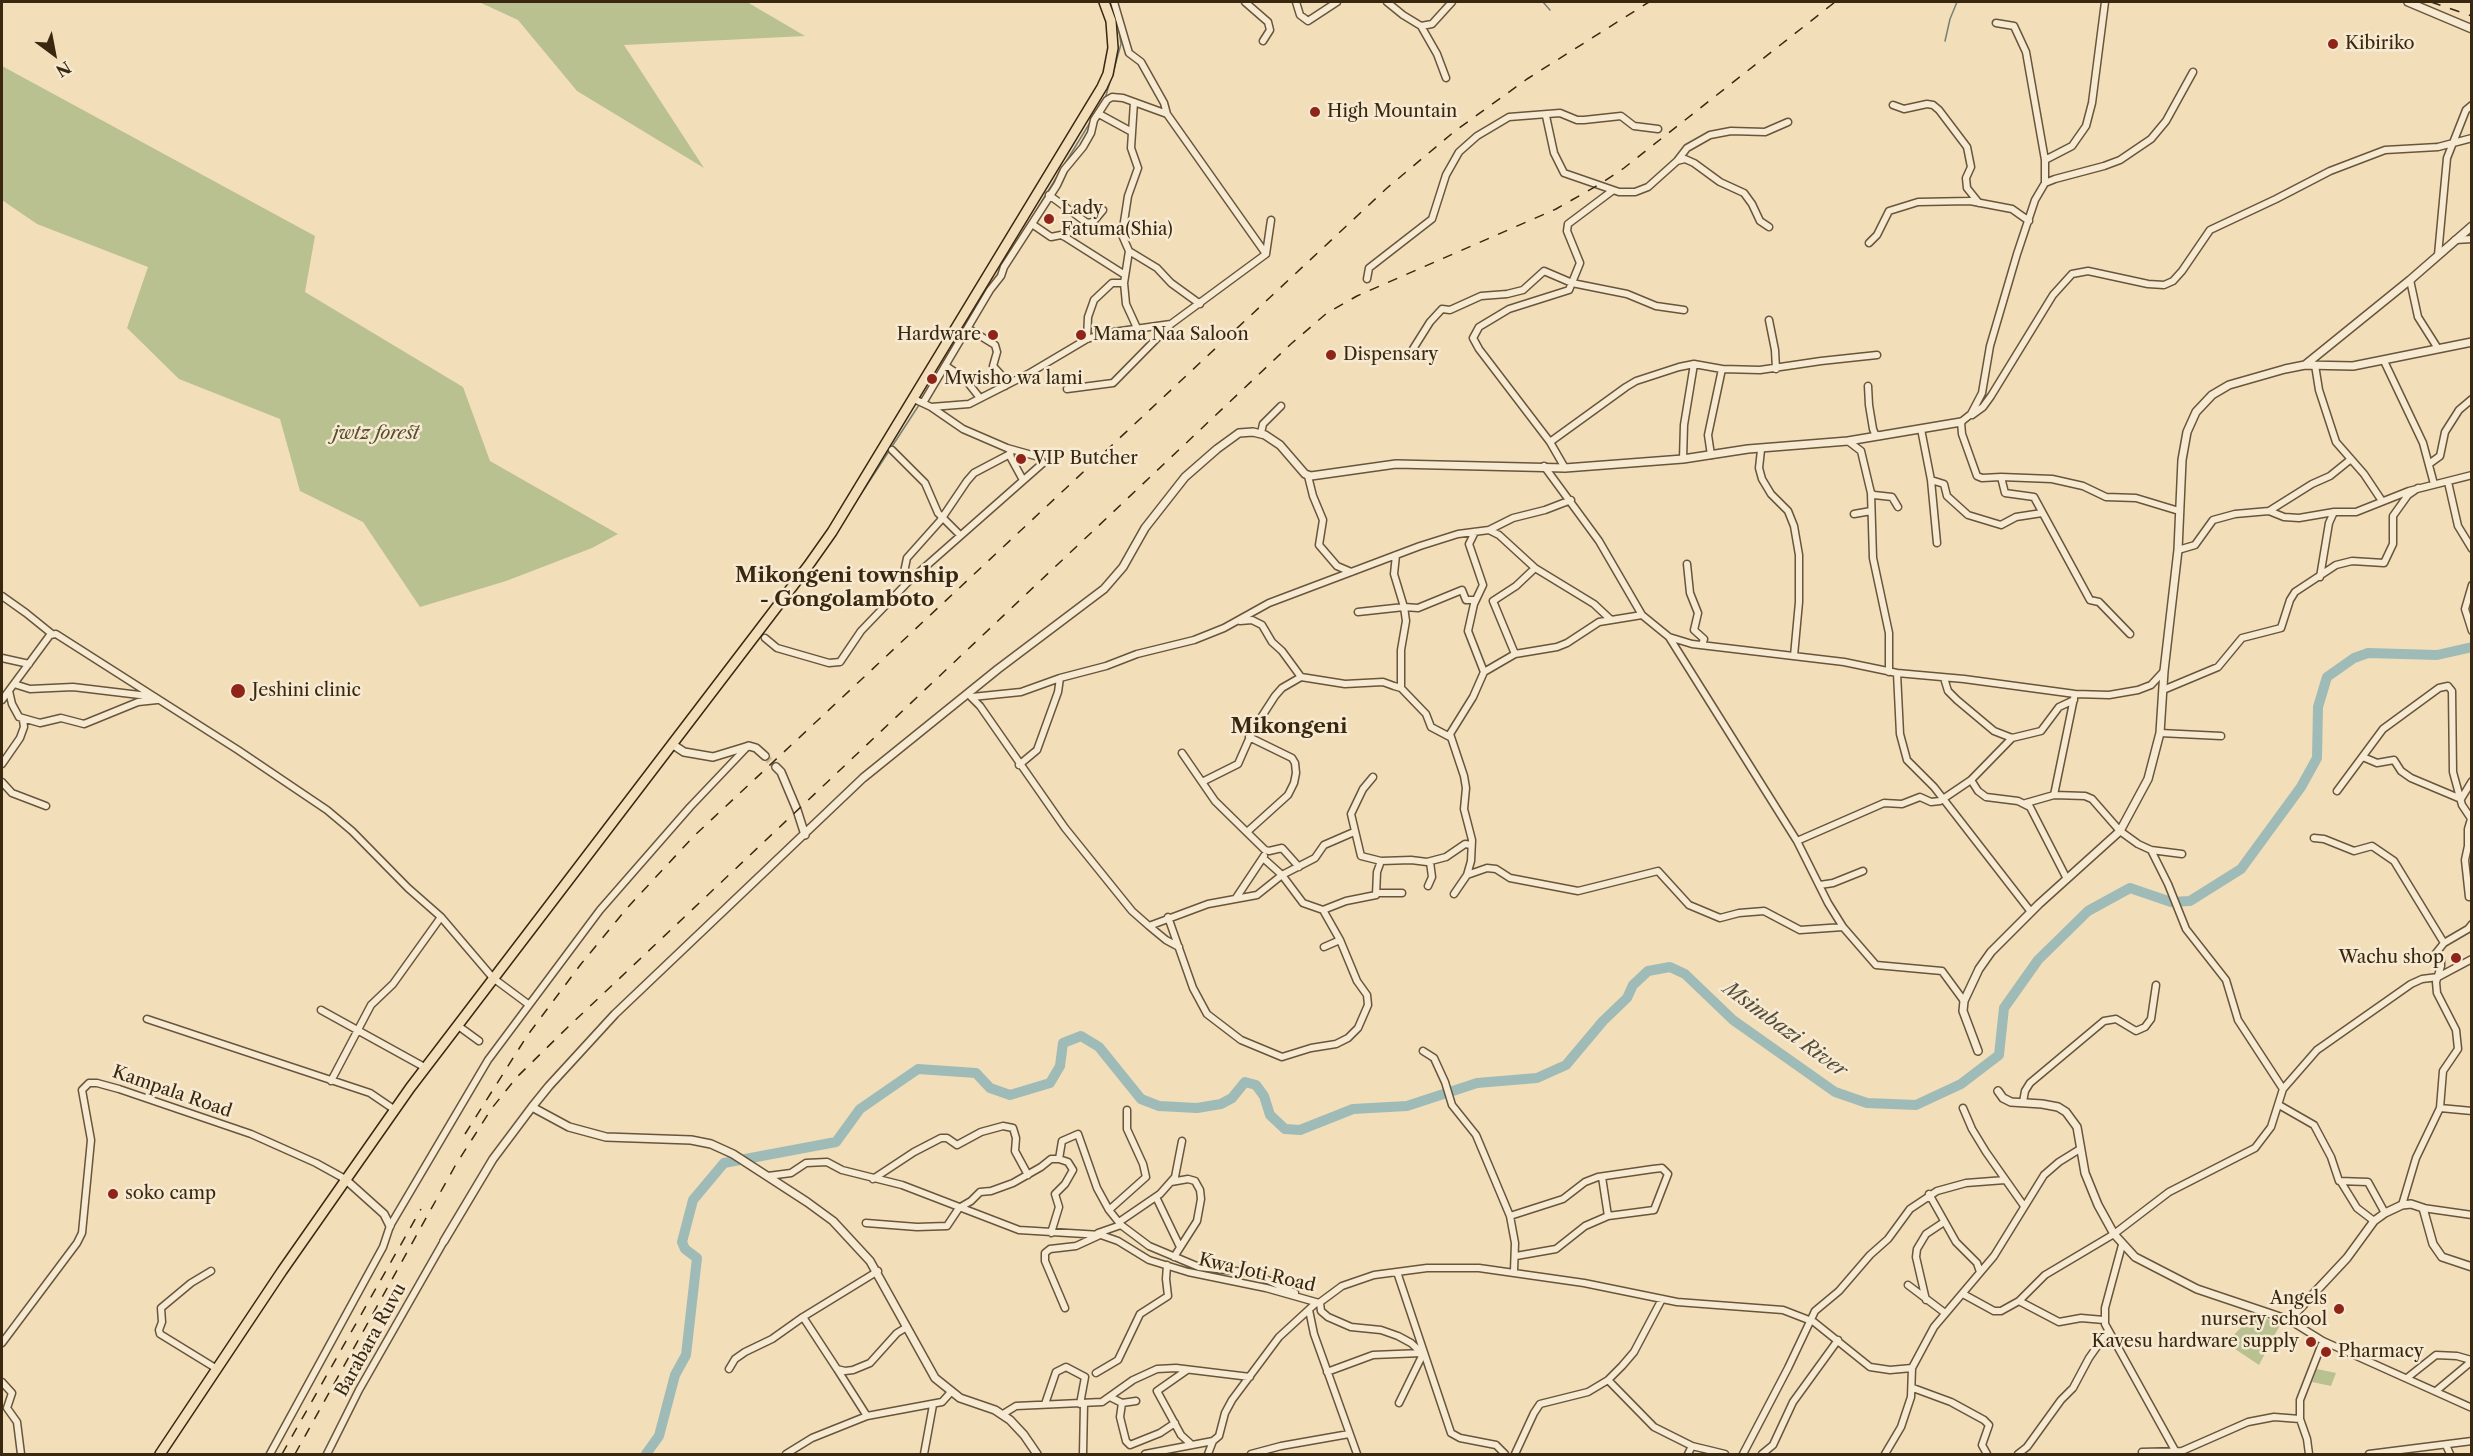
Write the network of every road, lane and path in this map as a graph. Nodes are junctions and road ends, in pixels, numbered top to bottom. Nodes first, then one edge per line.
1 (1104, 2) edge
2 (1114, 2) edge
3 (1245, 2) edge
4 (1296, 2) edge
5 (1337, 2) edge
6 (1387, 2) edge
7 (1452, 2) edge
8 (2105, 2) edge
9 (2408, 2) edge
10 (1996, 23) dead end
11 (1421, 26) junction
12 (2472, 29) edge
13 (1123, 31) junction
14 (1113, 34) junction
15 (1263, 41) dead end
16 (2193, 72) dead end
17 (1446, 78) dead end
18 (1134, 102) junction
19 (1893, 105) dead end
20 (2472, 105) edge
21 (1099, 114) junction
22 (1167, 114) junction
23 (1546, 116) junction
24 (1788, 122) dead end
25 (1659, 129) dead end
26 (1132, 132) junction
27 (2472, 138) edge
28 (2451, 145) junction
29 (2045, 160) junction
30 (1677, 161) junction
31 (2045, 183) junction
32 (1612, 191) junction
33 (1049, 195) junction
34 (1980, 203) junction
35 (1103, 210) dead end
36 (1271, 220) dead end
37 (2029, 221) junction
38 (1032, 224) junction
39 (2472, 226) edge
40 (1769, 227) dead end
41 (2472, 239) edge
42 (2455, 240) junction
43 (1869, 243) dead end
44 (1129, 251) junction
45 (1266, 254) junction
46 (2438, 255) junction
47 (1125, 275) junction
48 (1367, 279) dead end
49 (2410, 280) junction
50 (1124, 283) junction
51 (1572, 283) junction
52 (1200, 304) junction
53 (1684, 310) dead end
54 (1769, 320) dead end
55 (1171, 324) junction
56 (1137, 328) junction
57 (969, 329) junction
58 (1087, 339) junction
59 (2472, 342) edge
60 (2437, 347) junction
61 (1413, 349) dead end
62 (1877, 355) dead end
63 (2384, 361) junction
64 (1694, 364) junction
65 (2305, 365) junction
66 (2315, 365) junction
67 (946, 366) junction
68 (1722, 369) junction
69 (1776, 369) junction
70 (1005, 386) junction
71 (1868, 386) dead end
72 (1067, 389) dead end
73 (980, 398) junction
74 (2472, 399) edge
75 (918, 401) junction
76 (1281, 406) dead end
77 (931, 407) junction
78 (1964, 420) junction
79 (1921, 429) junction
80 (1261, 433) junction
81 (1879, 436) junction
82 (1848, 441) junction
83 (1550, 442) junction
84 (892, 450) dead end
85 (1761, 450) junction
86 (1011, 451) junction
87 (1711, 455) junction
88 (1683, 459) junction
89 (2351, 459) junction
90 (2430, 464) junction
91 (1544, 466) junction
92 (1565, 468) junction
93 (2472, 475) edge
94 (1308, 476) junction
95 (2001, 477) junction
96 (1023, 480) junction
97 (1932, 480) junction
98 (2448, 482) junction
99 (2434, 484) junction
100 (2418, 488) junction
101 (1871, 493) junction
102 (1570, 500) junction
103 (2382, 501) junction
104 (1898, 507) dead end
105 (1870, 511) junction
106 (2179, 511) junction
107 (2270, 511) junction
108 (2334, 512) junction
109 (1854, 513) dead end
110 (2042, 513) junction
111 (942, 517) junction
112 (1489, 530) junction
113 (1475, 532) junction
114 (960, 535) junction
115 (1937, 543) dead end
116 (2472, 549) edge
117 (2178, 550) junction
118 (1396, 555) junction
119 (1687, 564) dead end
120 (1535, 568) junction
121 (1351, 572) junction
122 (2319, 577) junction
123 (908, 582) junction
124 (2472, 585) edge
125 (2, 596) edge
126 (1475, 600) junction
127 (1404, 607) junction
128 (1358, 612) dead end
129 (1642, 615) junction
130 (1610, 619) junction
131 (1234, 622) junction
132 (2472, 632) edge
133 (52, 634) junction
134 (2130, 634) dead end
135 (1669, 637) junction
136 (765, 638) dead end
137 (1702, 645) junction
138 (1515, 654) junction
139 (1794, 656) junction
140 (2, 658) edge
141 (29, 664) junction
142 (2164, 671) junction
143 (1484, 672) junction
144 (1889, 672) junction
145 (1897, 673) junction
146 (1301, 677) junction
147 (1060, 678) junction
148 (1944, 678) junction
149 (14, 684) junction
150 (1401, 688) junction
151 (2163, 690) junction
152 (4, 695) edge
153 (968, 697) junction
154 (2074, 697) junction
155 (154, 698) junction
156 (23, 720) junction
157 (2160, 733) junction
158 (1450, 736) junction
159 (2221, 736) dead end
160 (1249, 737) junction
161 (2012, 738) junction
162 (672, 744) junction
163 (748, 746) junction
164 (1182, 753) dead end
165 (765, 756) tunnel mouth
166 (2363, 757) junction
167 (2, 764) edge
168 (1020, 765) junction
169 (776, 767) tunnel mouth
170 (1373, 777) dead end
171 (1971, 780) junction
172 (2472, 781) edge
173 (2, 782) edge
174 (1202, 782) junction
175 (2337, 791) dead end
176 (2054, 795) junction
177 (1943, 799) junction
178 (2461, 799) junction
179 (2026, 803) junction
180 (46, 806) dead end
181 (2471, 819) edge
182 (2120, 831) junction
183 (1247, 832) junction
184 (1354, 832) junction
185 (805, 835) junction
186 (2314, 838) dead end
187 (1797, 841) junction
188 (1471, 845) junction
189 (2151, 850) junction
190 (1269, 851) junction
191 (2182, 854) dead end
192 (1263, 858) junction
193 (1381, 861) junction
194 (1430, 862) junction
195 (1299, 867) junction
196 (1863, 871) dead end
197 (1282, 875) junction
198 (1467, 875) junction
199 (2067, 879) junction
200 (1820, 885) junction
201 (1428, 886) dead end
202 (1402, 893) dead end
203 (1377, 894) junction
204 (1454, 894) dead end
205 (2469, 897) dead end
206 (1236, 898) junction
207 (1323, 910) junction
208 (2031, 912) junction
209 (441, 917) junction
210 (1168, 918) junction
211 (2472, 924) edge
212 (1149, 926) junction
213 (1843, 927) junction
214 (1340, 940) junction
215 (2444, 943) junction
216 (1180, 947) junction
217 (1324, 947) dead end
218 (2472, 959) edge
219 (2438, 977) junction
220 (493, 978) junction
221 (2156, 985) dead end
222 (1964, 1001) junction
223 (528, 1005) junction
224 (321, 1010) dead end
225 (147, 1019) dead end
226 (457, 1025) junction
227 (356, 1030) junction
228 (479, 1041) dead end
229 (1424, 1051) dead end
230 (1978, 1051) dead end
231 (426, 1068) junction
232 (331, 1081) junction
233 (2283, 1089) junction
234 (1998, 1091) dead end
235 (2024, 1102) junction
236 (2279, 1105) junction
237 (532, 1107) junction
238 (1963, 1108) dead end
239 (2440, 1108) junction
240 (394, 1110) junction
241 (1127, 1110) dead end
242 (2472, 1111) edge
243 (1182, 1141) dead end
244 (2080, 1149) junction
245 (1059, 1159) junction
246 (765, 1175) junction
247 (1028, 1175) junction
248 (1602, 1177) junction
249 (345, 1179) junction
250 (873, 1179) junction
251 (2005, 1180) junction
252 (1171, 1182) junction
253 (2341, 1182) junction
254 (1929, 1194) junction
255 (1156, 1197) junction
256 (2402, 1205) junction
257 (2024, 1206) junction
258 (960, 1208) junction
259 (2423, 1208) junction
260 (1109, 1210) junction
261 (2385, 1212) junction
262 (2472, 1215) edge
263 (1510, 1216) junction
264 (1608, 1216) junction
265 (2374, 1221) junction
266 (1944, 1222) junction
267 (866, 1223) dead end
268 (1120, 1223) junction
269 (390, 1226) junction
270 (1050, 1233) junction
271 (1098, 1234) junction
272 (2114, 1234) junction
273 (444, 1242) joint
274 (2122, 1245) junction
275 (1180, 1247) junction
276 (1516, 1256) junction
277 (1174, 1257) junction
278 (1167, 1265) junction
279 (2472, 1267) edge
280 (211, 1270) dead end
281 (878, 1271) junction
282 (1514, 1271) junction
283 (1398, 1272) junction
284 (1980, 1272) junction
285 (1908, 1285) dead end
286 (1963, 1294) junction
287 (1297, 1296) junction
288 (1662, 1299) junction
289 (1926, 1300) junction
290 (2019, 1301) junction
291 (1318, 1303) junction
292 (1065, 1308) dead end
293 (1309, 1310) junction
294 (1945, 1313) junction
295 (802, 1317) junction
296 (1809, 1319) junction
297 (2104, 1320) junction
298 (2289, 1320) junction
299 (907, 1328) junction
300 (2108, 1331) junction
301 (1838, 1340) junction
302 (2323, 1341) junction
303 (2, 1343) edge
304 (1423, 1354) junction
305 (2471, 1360) edge
306 (1912, 1368) junction
307 (217, 1369) junction
308 (729, 1369) dead end
309 (837, 1369) junction
310 (1188, 1370) junction
311 (1327, 1372) junction
312 (1096, 1373) dead end
313 (1250, 1377) junction
314 (2407, 1378) junction
315 (1608, 1380) junction
316 (2, 1382) edge
317 (1913, 1388) junction
318 (2436, 1391) junction
319 (951, 1392) junction
320 (1110, 1397) junction
321 (1136, 1401) dead end
322 (1122, 1403) junction
323 (1399, 1403) dead end
324 (1045, 1404) junction
325 (1082, 1404) junction
326 (933, 1405) junction
327 (2472, 1408) edge
328 (1003, 1414) junction
329 (867, 1416) junction
330 (2300, 1419) junction
331 (1175, 1423) junction
332 (1349, 1434) junction
333 (1213, 1441) junction
334 (2472, 1442) edge
335 (1192, 1445) junction
336 (2446, 1445) junction
337 (1692, 1446) junction
338 (2142, 1452) dead end
339 (2176, 1453) edge
340 (21, 1455) edge
341 (160, 1455) edge
342 (270, 1455) edge
343 (327, 1455) edge
344 (786, 1455) edge
345 (924, 1455) edge
346 (1036, 1455) edge
347 (1083, 1455) edge
348 (1145, 1455) edge
349 (1208, 1455) edge
350 (1251, 1455) edge
351 (1357, 1455) edge
352 (1505, 1455) edge
353 (1515, 1455) edge
354 (1688, 1455) edge
355 (1725, 1455) edge
356 (1743, 1455) edge
357 (1762, 1455) edge
358 (1885, 1455) edge
359 (1987, 1455) edge
360 (2018, 1455) edge
361 (2309, 1455) edge
362 (2368, 1455) edge
363 (2450, 1455) edge

1 - 14 main road
2 - 13 street
3 - 15 street
4 - 5 street
6 - 11 street
7 - 11 street
8 - 29 street
9 - 12 street
10 - 29 street
11 - 17 street
13 - 14 street
13 - 22 street
14 - 75 main road
16 - 31 street
18 - 21 street
18 - 22 street
18 - 26 street
19 - 34 street
20 - 28 street
21 - 26 street
21 - 33 street
22 - 45 street
23 - 25 street
23 - 32 street
23 - 48 street
24 - 30 street
26 - 44 street
27 - 28 street
28 - 46 street
28 - 78 street
29 - 31 street
30 - 32 street
30 - 40 street
31 - 37 street
32 - 51 street
33 - 35 street
33 - 38 street
34 - 37 street
34 - 43 street
36 - 45 street
37 - 78 street
38 - 47 street
38 - 57 street
39 - 42 street
41 - 42 street
42 - 46 street
44 - 47 street
44 - 52 street
45 - 52 street
46 - 49 street
47 - 50 street
49 - 60 street
49 - 65 street
50 - 56 street
50 - 58 street
51 - 53 street
51 - 61 street
51 - 83 street
52 - 55 street
54 - 69 street
55 - 56 street
55 - 72 street
56 - 58 street
57 - 67 street
57 - 70 street
58 - 70 street
59 - 60 street
60 - 63 street
62 - 69 street
63 - 66 street
63 - 90 street
64 - 68 street
64 - 83 street
64 - 88 street
65 - 66 street
65 - 106 street
66 - 89 street
67 - 73 street
67 - 75 street
68 - 69 street
68 - 87 street
70 - 73 street
71 - 81 street
73 - 77 street
74 - 90 street
75 - 77 street
75 - 162 main road
76 - 80 street
77 - 86 street
78 - 79 street
78 - 95 street
79 - 81 street
79 - 97 street
80 - 94 street
80 - 153 street
81 - 82 street
82 - 85 street
82 - 101 street
83 - 92 street
84 - 111 street
85 - 87 street
85 - 139 street
86 - 96 street
86 - 96 street
86 - 111 street
87 - 88 street
88 - 92 street
89 - 103 street
89 - 107 street
90 - 99 street
91 - 92 street
91 - 94 street
91 - 102 street
93 - 98 street
94 - 121 street
95 - 106 street
95 - 110 street
96 - 114 street
97 - 110 street
97 - 115 street
98 - 99 street
98 - 116 street
99 - 100 street
100 - 103 street
100 - 122 street
101 - 104 street
101 - 105 street
102 - 112 street
102 - 129 street
103 - 108 street
105 - 109 street
105 - 144 street
106 - 117 street
107 - 108 street
107 - 117 street
108 - 122 street
110 - 134 street
111 - 114 street
111 - 123 street
112 - 113 street
112 - 120 street
113 - 118 street
113 - 126 street
114 - 123 street
117 - 142 street
118 - 121 street
118 - 127 street
119 - 137 street
120 - 130 street
120 - 138 street
121 - 131 street
122 - 151 street
123 - 136 street
124 - 132 street
125 - 133 street
126 - 127 street
126 - 143 street
127 - 128 street
127 - 150 street
129 - 130 street
129 - 135 street
130 - 138 street
131 - 146 street
131 - 147 street
133 - 141 street
133 - 155 street
135 - 137 street
135 - 187 street
137 - 139 street
138 - 143 street
139 - 144 street
140 - 141 street
141 - 149 street
142 - 151 street
142 - 154 street
143 - 158 street
144 - 145 street
145 - 148 street
145 - 177 street
146 - 150 street
146 - 160 street
147 - 153 street
147 - 168 street
148 - 154 street
148 - 161 street
149 - 152 street
149 - 155 street
150 - 158 street
151 - 157 street
152 - 156 street
153 - 168 street
153 - 185 street
154 - 161 street
154 - 176 street
155 - 156 street
155 - 209 street
156 - 167 street
157 - 159 street
157 - 182 street
158 - 188 street
160 - 174 street
160 - 183 street
161 - 171 street
162 - 163 street
162 - 220 main road
163 - 165 street
163 - 223 street
164 - 174 street
166 - 175 street
166 - 178 street
166 - 178 street
168 - 212 street
169 - 185 street
170 - 184 street
171 - 177 street
171 - 179 street
172 - 178 street
173 - 180 street
174 - 183 street
176 - 179 street
176 - 182 street
177 - 187 street
177 - 208 street
178 - 181 street
179 - 199 street
181 - 205 street
182 - 189 street
182 - 199 street
183 - 190 street
184 - 193 street
184 - 195 street
185 - 237 street
186 - 215 street
187 - 200 street
188 - 194 street
188 - 198 street
189 - 191 street
189 - 233 street
190 - 192 street
190 - 195 street
192 - 197 street
192 - 206 street
193 - 194 street
193 - 203 street
194 - 201 street
195 - 197 street
196 - 200 street
197 - 206 street
197 - 207 street
198 - 204 street
198 - 213 street
199 - 208 street
200 - 213 street
202 - 203 street
203 - 207 street
206 - 210 street
207 - 214 street
208 - 222 street
209 - 220 street
209 - 227 street
210 - 212 street
210 - 216 street
211 - 215 street
212 - 216 street
213 - 222 street
214 - 216 street
214 - 217 street
215 - 219 street
218 - 219 street
219 - 233 street
219 - 239 street
220 - 223 street
220 - 226 main road
221 - 235 street
222 - 230 street
223 - 269 street
224 - 227 street
225 - 232 street
226 - 228 street
226 - 231 main road
227 - 231 street
227 - 232 street
229 - 263 street
231 - 240 main road
232 - 240 street
233 - 236 street
234 - 235 street
235 - 244 street
236 - 253 street
236 - 272 street
237 - 246 street
237 - 273 street
238 - 251 street
239 - 242 street
239 - 256 street
240 - 249 main road
241 - 260 street
243 - 252 street
244 - 257 street
244 - 272 street
245 - 247 street
245 - 260 street
245 - 270 street
246 - 250 street, Kwa Joti Road
246 - 281 street
247 - 250 street
247 - 258 street
248 - 263 street
248 - 264 street
248 - 264 street
249 - 269 street
249 - 303 street, Kampala Road
249 - 307 main road
250 - 258 street, Kwa Joti Road
251 - 254 street
251 - 257 street
252 - 255 street
252 - 275 street
253 - 261 street
253 - 265 street
254 - 266 street
254 - 296 street
255 - 268 street
255 - 275 street
256 - 259 street
256 - 261 street
257 - 284 street
258 - 267 street
258 - 270 street, Kwa Joti Road
259 - 262 street
259 - 279 street
260 - 268 street
261 - 265 street
263 - 276 street
264 - 276 street
265 - 298 street
266 - 284 street
266 - 289 street
268 - 271 street
268 - 277 street
269 - 342 street
270 - 271 street, Kwa Joti Road
271 - 278 street, Kwa Joti Road
271 - 292 street
272 - 274 street
272 - 290 street
273 - 343 street, Barabara Ruvu
274 - 297 street
274 - 298 street
275 - 277 street
276 - 282 street
277 - 287 street
278 - 287 street, Kwa Joti Road
278 - 312 street
280 - 307 street
281 - 295 street
281 - 299 street
282 - 283 street, Kwa Joti Road
282 - 288 street, Kwa Joti Road
283 - 291 street, Kwa Joti Road
283 - 304 street
284 - 286 street
285 - 289 street
286 - 290 street
286 - 294 street
287 - 291 street, Kwa Joti Road
288 - 296 street, Kwa Joti Road
288 - 315 street
289 - 294 street
290 - 297 street
291 - 293 street
291 - 304 street
293 - 311 street
293 - 313 street
294 - 306 street
295 - 308 street
295 - 309 street
296 - 301 street, Kwa Joti Road
296 - 356 street
297 - 300 street
298 - 302 street
299 - 309 street
299 - 319 street
300 - 339 street
300 - 360 street
301 - 306 street, Kwa Joti Road
301 - 357 street
302 - 314 street
302 - 330 street
304 - 311 street
304 - 323 street
304 - 352 street
305 - 314 street
305 - 318 street
306 - 317 street
307 - 341 main road
309 - 329 street
310 - 313 street
310 - 320 street
310 - 331 street
311 - 332 street
313 - 333 street
314 - 318 street
315 - 337 street
315 - 353 street
316 - 340 street
317 - 358 street
317 - 359 street
318 - 327 street
319 - 326 street
319 - 328 street
320 - 322 street
320 - 325 street
321 - 322 street
322 - 331 street
324 - 325 street
324 - 325 street
324 - 328 street
325 - 347 street
326 - 329 street
326 - 345 street
328 - 346 street
329 - 344 street
330 - 339 street
330 - 361 street
331 - 335 street
332 - 350 street
332 - 351 street
333 - 335 street
333 - 349 street
334 - 336 street
335 - 348 street
336 - 362 street
336 - 363 street
337 - 354 street
337 - 355 street
338 - 339 street

